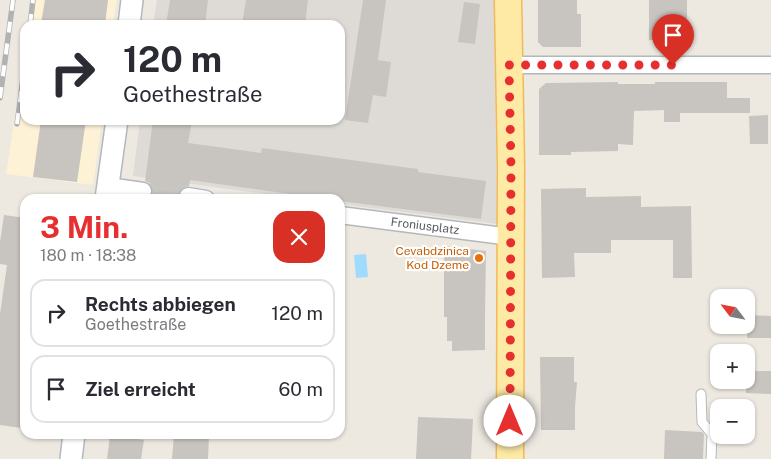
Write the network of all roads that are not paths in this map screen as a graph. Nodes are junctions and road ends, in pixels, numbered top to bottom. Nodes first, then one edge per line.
1 (132, 0) edge
2 (508, 0) edge
3 (130, 20) edge
4 (509, 65) junction
5 (771, 65) edge
6 (115, 125) edge
7 (143, 191) tunnel mouth
8 (107, 193) edge
9 (345, 216) edge
10 (511, 237) junction
11 (701, 394) dead end
12 (73, 439) edge
13 (71, 459) edge
14 (510, 459) edge
15 (711, 459) edge

1 - 3 street
2 - 4 main road
4 - 5 street
4 - 10 main road
6 - 8 street
7 - 8 street
9 - 10 street, Froniusplatz
10 - 14 main road
11 - 15 lane
12 - 13 street

